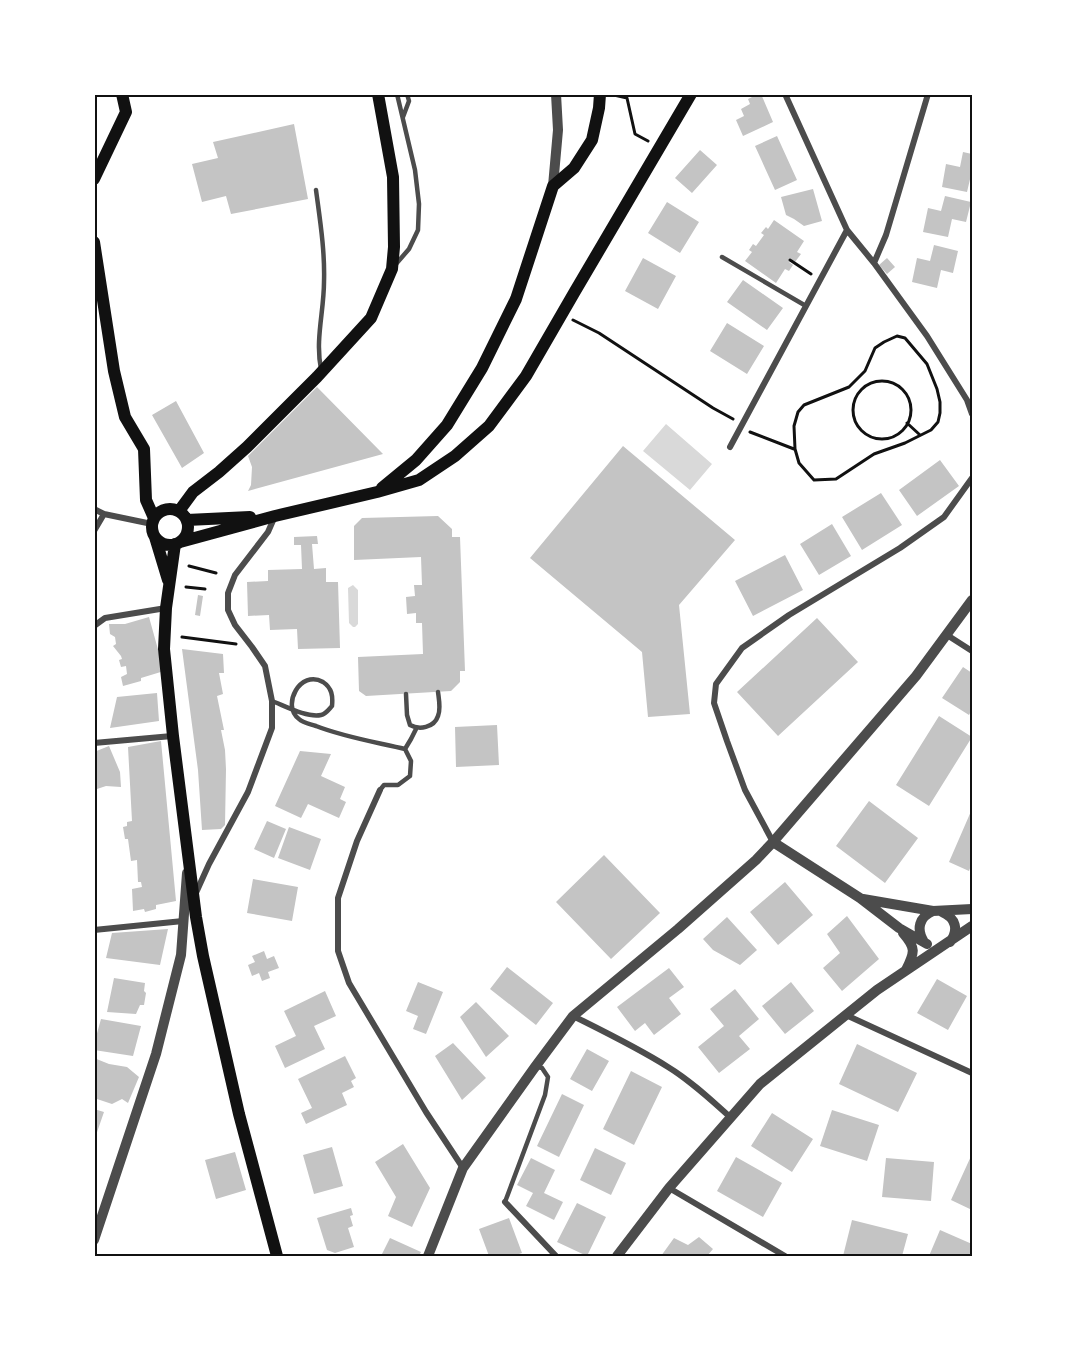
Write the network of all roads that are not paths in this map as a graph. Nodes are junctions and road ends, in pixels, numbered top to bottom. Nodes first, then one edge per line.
1 (122, 94) edge
2 (378, 94) edge
3 (397, 94) edge
4 (407, 94) edge
5 (556, 94) edge
6 (600, 94) edge
7 (691, 94) edge
8 (785, 94) edge
9 (928, 94) edge
10 (402, 120) junction
11 (94, 179) edge
12 (553, 186) junction
13 (316, 190) dead end
14 (848, 230) junction
15 (94, 242) edge
16 (723, 257) dead end
17 (874, 263) junction
18 (393, 269) junction
19 (807, 306) junction
20 (321, 373) junction
21 (972, 414) edge
22 (730, 447) dead end
23 (972, 478) edge
24 (377, 492) junction
25 (94, 509) edge
26 (104, 514) junction
27 (183, 516) junction
28 (275, 516) junction
29 (153, 521) junction
30 (94, 531) edge
31 (155, 537) junction
32 (177, 543) junction
33 (170, 584) junction
34 (972, 600) edge
35 (166, 608) junction
36 (94, 626) edge
37 (947, 635) junction
38 (972, 651) edge
39 (438, 692) dead end
40 (405, 694) dead end
41 (272, 701) junction
42 (416, 729) junction
43 (173, 736) junction
44 (94, 743) edge
45 (405, 749) junction
46 (380, 790) joint
47 (773, 842) junction
48 (188, 858) junction
49 (194, 898) junction
50 (860, 898) junction
51 (972, 909) edge
52 (937, 911) junction
53 (183, 921) junction
54 (972, 926) edge
55 (899, 928) junction
56 (94, 930) edge
57 (927, 944) junction
58 (947, 944) junction
59 (906, 971) junction
60 (846, 1015) junction
61 (573, 1016) junction
62 (535, 1067) junction
63 (972, 1073) edge
64 (730, 1117) junction
65 (463, 1168) junction
66 (669, 1188) junction
67 (505, 1202) joint
68 (94, 1240) edge
69 (277, 1257) edge
70 (428, 1257) edge
71 (556, 1257) edge
72 (617, 1257) edge
73 (785, 1257) edge

1 - 11 main road
2 - 18 main road
3 - 10 lane
4 - 10 lane
5 - 12 street
6 - 12 main road
7 - 24 main road
8 - 14 street
9 - 17 street
10 - 18 lane
12 - 24 main road
13 - 20 lane
14 - 17 street
14 - 19 street
15 - 29 main road
16 - 19 lane
17 - 21 street
18 - 20 main road
19 - 22 street
20 - 27 main road
23 - 47 street
24 - 28 main road
25 - 26 street
26 - 29 street
26 - 30 street
27 - 28 main road
27 - 29 main road
27 - 32 main road
28 - 32 main road
28 - 41 street
29 - 31 main road
31 - 32 main road
31 - 33 main road
32 - 33 main road
33 - 35 main road
34 - 37 street
35 - 36 street
35 - 43 main road
37 - 38 street
37 - 47 street
39 - 42 lane
40 - 42 lane
41 - 45 lane
41 - 49 street
42 - 45 lane
43 - 44 street
43 - 48 main road
45 - 46 lane
46 - 65 street
47 - 50 street
47 - 61 street
48 - 49 main road
48 - 53 street
49 - 69 main road
50 - 52 street
50 - 55 street
51 - 52 street
52 - 57 street
52 - 58 street
53 - 56 street
53 - 68 street
54 - 58 street
55 - 57 street
55 - 59 street
57 - 58 street
58 - 59 street
59 - 60 street
60 - 63 street
60 - 64 street
61 - 62 street
61 - 64 street
62 - 65 street
62 - 67 lane
64 - 66 street
65 - 70 street
66 - 72 street
66 - 73 street
67 - 71 street

